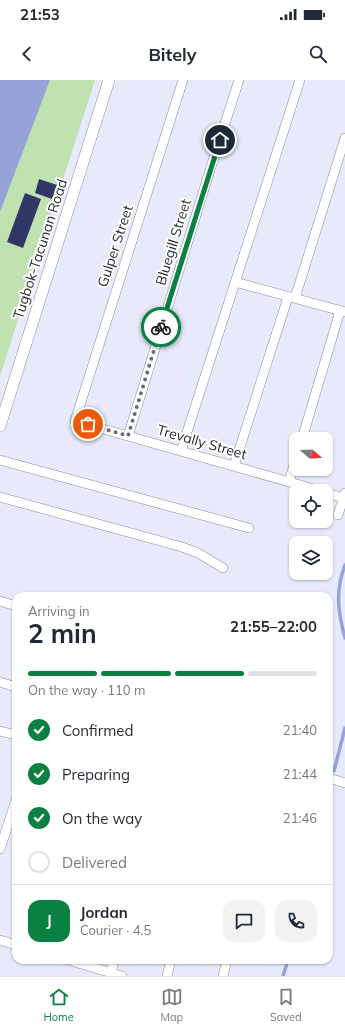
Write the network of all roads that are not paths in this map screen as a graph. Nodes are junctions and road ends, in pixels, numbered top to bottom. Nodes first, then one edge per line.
1 (109, 80) edge
2 (183, 80) edge
3 (239, 80) edge
4 (300, 80) edge
5 (345, 138) edge
6 (236, 282) junction
7 (291, 297) junction
8 (342, 312) edge
9 (75, 421) joint
10 (0, 426) edge
11 (304, 432) edge
12 (128, 436) junction
13 (181, 451) junction
14 (0, 460) edge
15 (234, 466) junction
16 (291, 476) edge
17 (289, 482) junction
18 (296, 484) edge
19 (333, 494) edge
20 (345, 496) edge
21 (0, 497) edge
22 (338, 515) dead end
23 (249, 528) dead end
24 (223, 568) dead end
25 (0, 601) edge
26 (12, 605) edge
27 (0, 682) edge
28 (12, 685) edge
29 (0, 731) edge
30 (12, 734) edge
31 (333, 779) edge
32 (345, 782) edge
33 (12, 812) edge
34 (0, 849) edge
35 (0, 940) edge
36 (12, 944) edge
37 (81, 964) edge
38 (113, 964) edge
39 (170, 964) edge
40 (226, 964) edge
41 (111, 973) junction
42 (122, 976) edge
43 (167, 976) edge
44 (223, 976) edge

1 - 10 street, Tugbok-Tacunan Road
2 - 9 street, Gulper Street
3 - 12 street, Bluegill Street
4 - 6 street
5 - 7 street
6 - 7 street
6 - 13 street
7 - 8 street
7 - 15 street
8 - 11 street
9 - 12 street, Trevally Street
12 - 13 street, Trevally Street
13 - 15 street, Trevally Street
14 - 23 street
15 - 17 street, Trevally Street
16 - 17 street
17 - 18 street, Trevally Street
19 - 20 street
20 - 22 street
21 - 24 street
25 - 26 street
27 - 28 street
29 - 30 street
31 - 32 street
33 - 34 street
35 - 36 street
37 - 41 street
38 - 41 street
39 - 43 street
40 - 44 street
41 - 42 street

